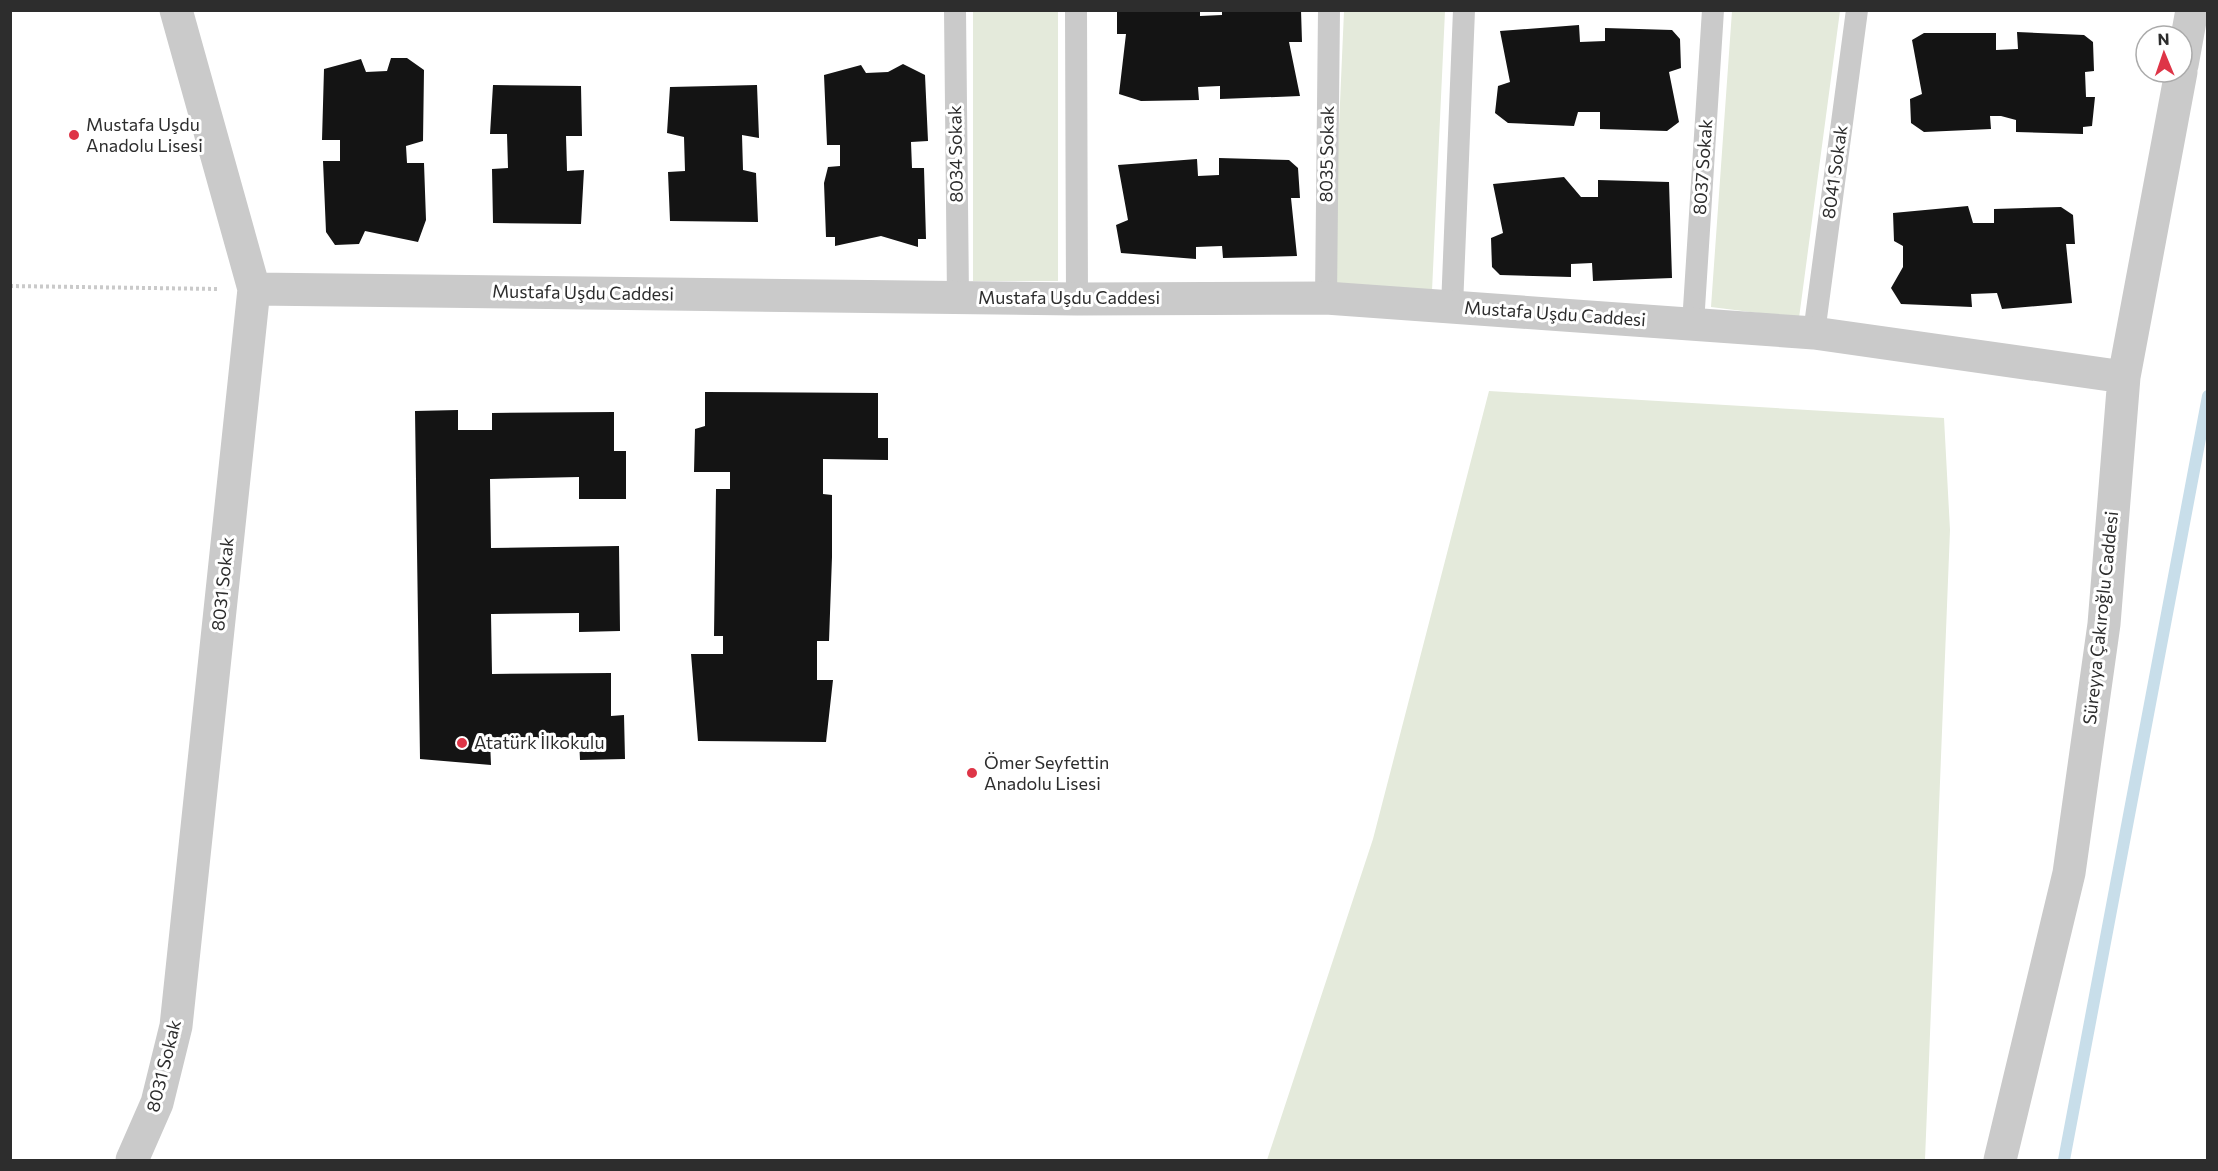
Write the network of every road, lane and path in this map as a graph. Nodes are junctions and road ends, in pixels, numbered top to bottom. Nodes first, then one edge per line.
1 (176, 10) edge
2 (955, 10) edge
3 (1076, 10) edge
4 (1329, 10) edge
5 (1464, 10) edge
6 (1713, 10) edge
7 (1857, 10) edge
8 (2179, 84) edge
9 (10, 286) edge
10 (255, 289) junction
11 (958, 298) junction
12 (1326, 298) junction
13 (1077, 299) junction
14 (1452, 307) junction
15 (1693, 324) junction
16 (1814, 333) junction
17 (2124, 377) junction
18 (132, 1161) edge
19 (2000, 1161) edge

1 - 10 street, 8031 Sokak
2 - 11 lane, 8034 Sokak
3 - 13 lane
4 - 12 lane, 8035 Sokak
5 - 14 lane
6 - 15 lane, 8037 Sokak
7 - 16 lane, 8041 Sokak
8 - 17 street, Süreyya Çakıroğlu Caddesi
9 - 10 path
10 - 11 street, Mustafa Uşdu Caddesi
10 - 18 street, 8031 Sokak
11 - 13 street, Mustafa Uşdu Caddesi
12 - 13 street, Mustafa Uşdu Caddesi
12 - 14 street, Mustafa Uşdu Caddesi
14 - 15 street, Mustafa Uşdu Caddesi
15 - 16 street, Mustafa Uşdu Caddesi
16 - 17 street, Mustafa Uşdu Caddesi
17 - 19 street, Süreyya Çakıroğlu Caddesi

